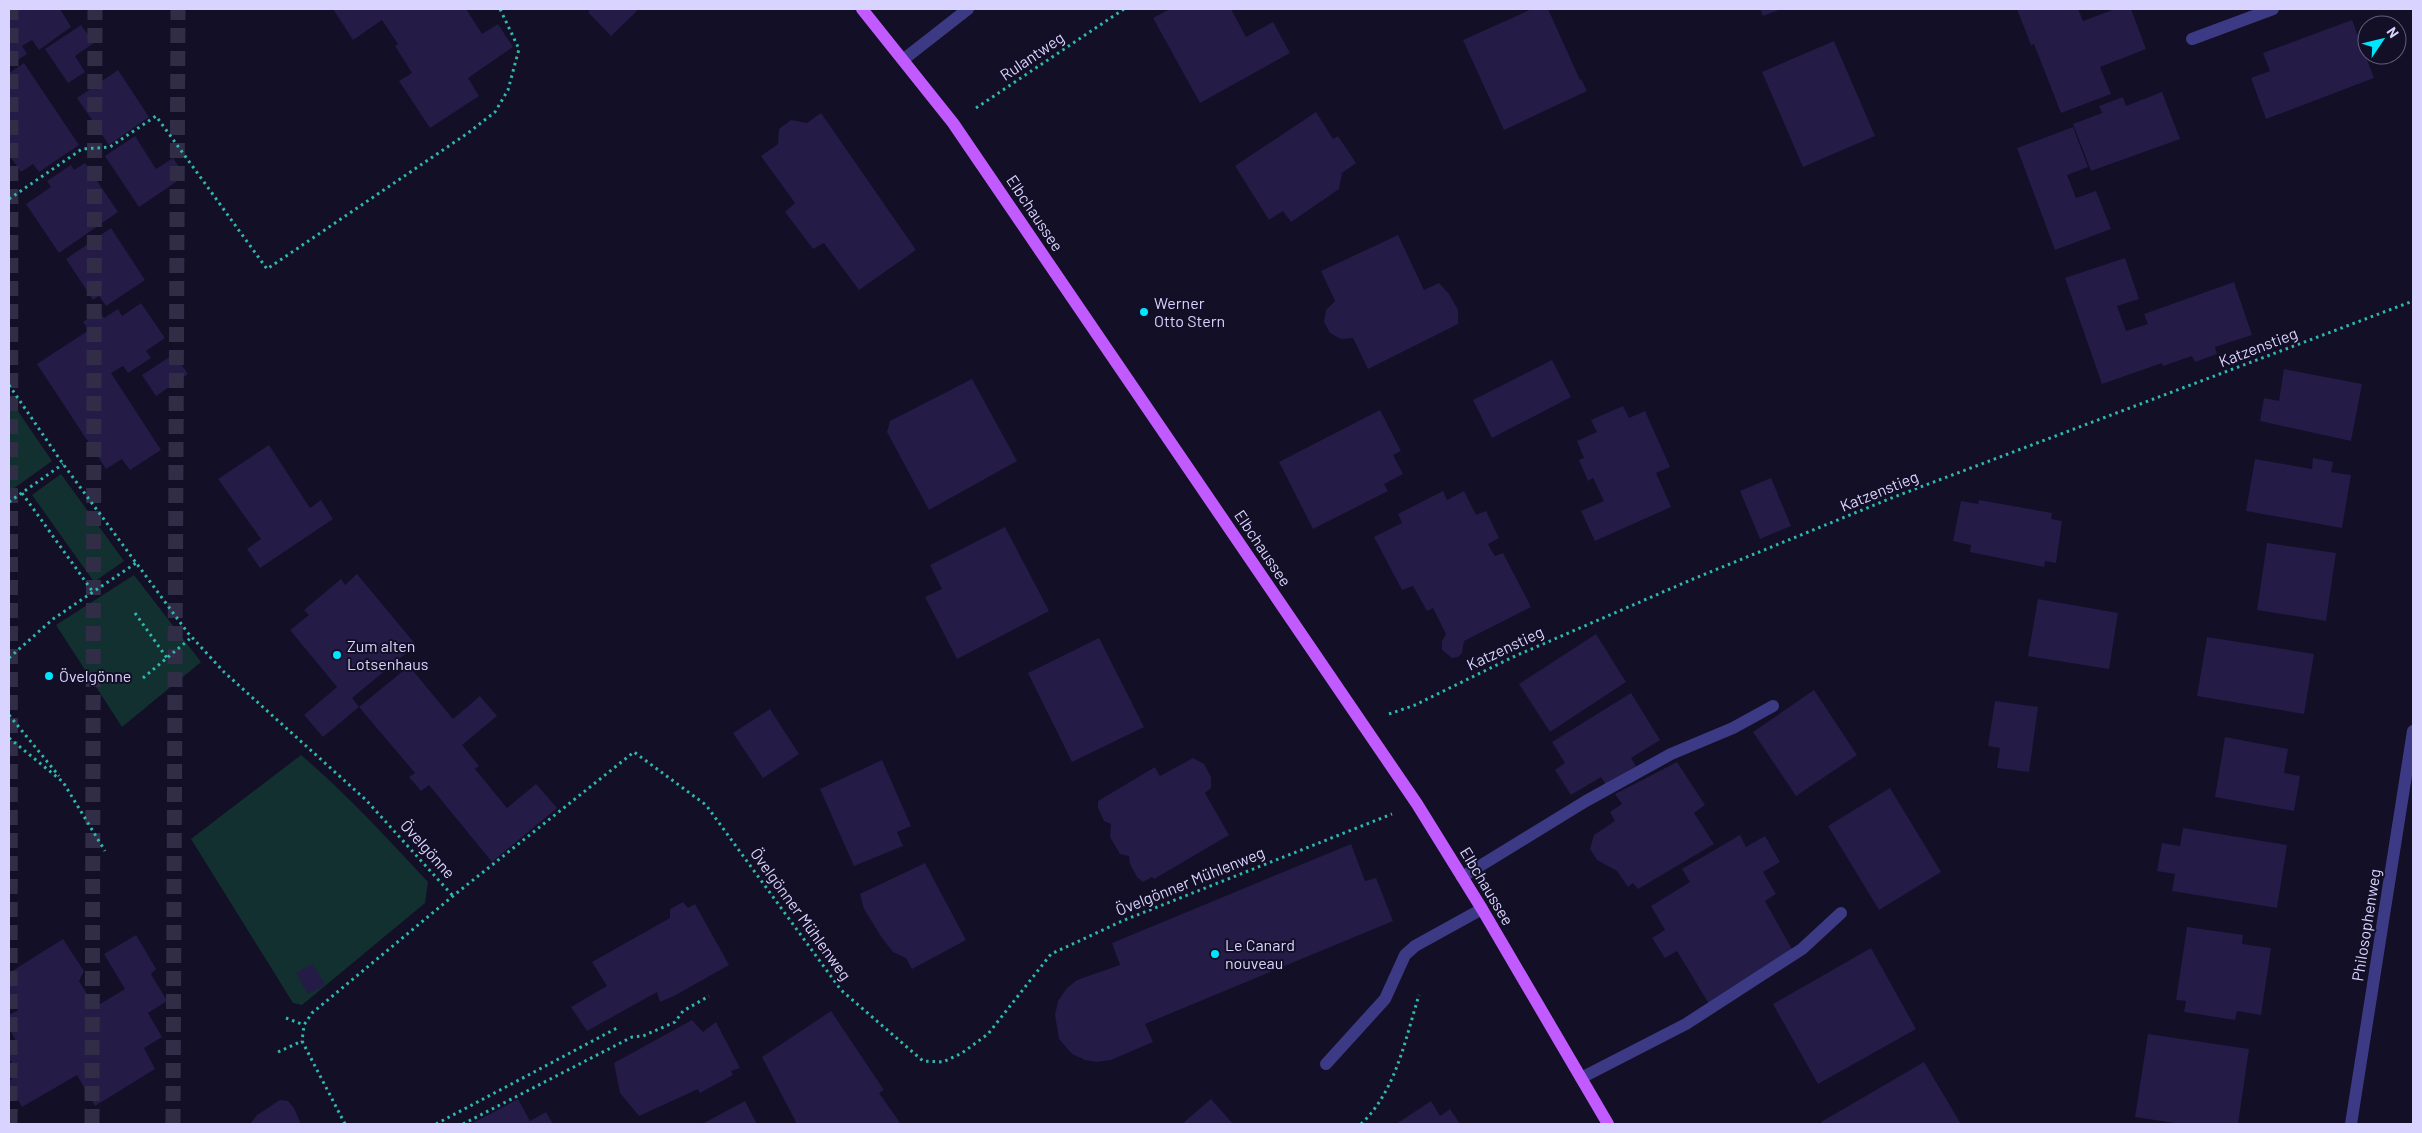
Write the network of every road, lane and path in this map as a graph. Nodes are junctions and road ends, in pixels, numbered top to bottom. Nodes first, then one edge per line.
1 (500, 9) edge
2 (862, 9) edge
3 (968, 9) edge
4 (1124, 9) edge
5 (2273, 9) edge
6 (2192, 39) dead end
7 (904, 59) junction
8 (953, 123) junction
9 (9, 199) edge
10 (2413, 302) edge
11 (9, 385) edge
12 (63, 464) junction
13 (22, 493) junction
14 (9, 502) edge
15 (136, 563) junction
16 (93, 592) junction
17 (135, 613) dead end
18 (192, 637) junction
19 (9, 658) edge
20 (167, 658) junction
21 (143, 678) dead end
22 (1773, 706) dead end
23 (9, 715) edge
24 (1362, 723) junction
25 (2413, 731) edge
26 (9, 738) edge
27 (63, 782) junction
28 (1417, 804) junction
29 (105, 852) dead end
30 (1462, 877) junction
31 (453, 896) junction
32 (1482, 909) junction
33 (1841, 913) dead end
34 (1420, 994) dead end
35 (709, 996) dead end
36 (286, 1018) dead end
37 (304, 1025) junction
38 (617, 1028) dead end
39 (302, 1041) junction
40 (278, 1052) dead end
41 (1326, 1064) dead end
42 (1581, 1078) junction
43 (345, 1124) edge
44 (436, 1124) edge
45 (463, 1124) edge
46 (1361, 1124) edge
47 (1608, 1124) edge
48 (2351, 1124) edge

1 - 9 path
2 - 7 main road, Elbchaussee
3 - 7 street
4 - 8 path, Rulantweg
5 - 6 street
7 - 8 main road, Elbchaussee
8 - 24 main road, Elbchaussee
10 - 24 path, Katzenstieg
11 - 12 path, Övelgönne
12 - 13 path
12 - 15 path, Övelgönne
13 - 14 path
13 - 16 path
15 - 16 path
15 - 18 path, Övelgönne
16 - 19 path
17 - 20 path
18 - 20 path
18 - 31 path, Övelgönne
20 - 21 path
22 - 30 street
23 - 27 path
24 - 28 main road, Elbchaussee
25 - 48 street, Philosophenweg
26 - 27 path
27 - 29 path
28 - 30 main road, Elbchaussee
28 - 31 path, Övelgönner Mühlenweg
30 - 32 main road, Elbchaussee
31 - 37 path, Övelgönne
32 - 41 street
32 - 42 main road, Elbchaussee
33 - 42 street
34 - 46 path
35 - 45 path
36 - 37 path
37 - 39 path
38 - 44 path
39 - 40 path
39 - 43 path
42 - 47 main road, Elbchaussee

